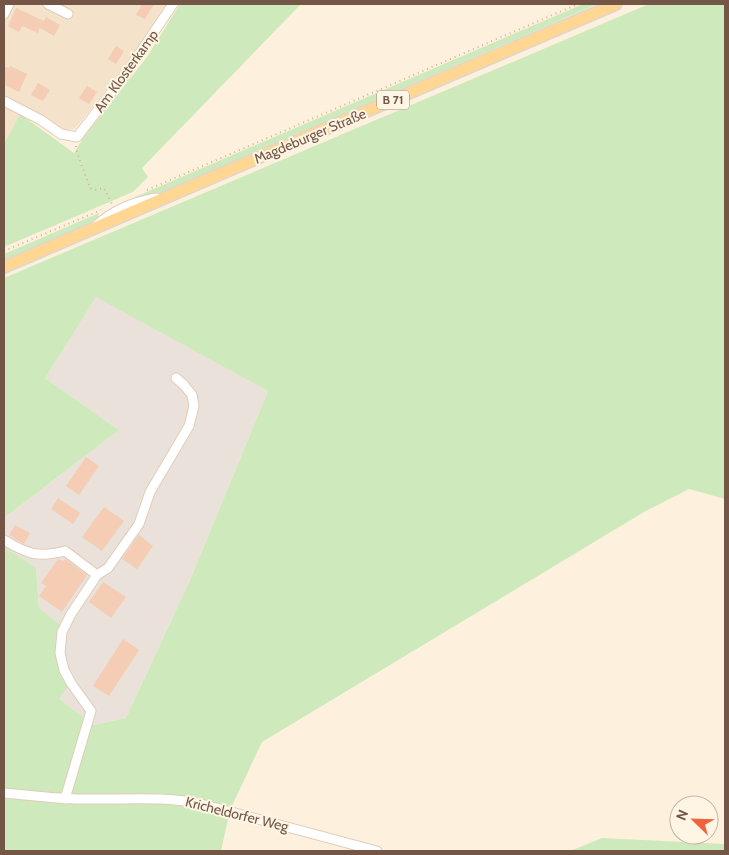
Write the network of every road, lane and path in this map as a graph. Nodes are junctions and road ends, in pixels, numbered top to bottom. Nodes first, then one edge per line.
1 (9, 4) edge
2 (48, 4) edge
3 (173, 4) edge
4 (578, 4) edge
5 (616, 4) edge
6 (4, 14) edge
7 (68, 14) dead end
8 (4, 101) edge
9 (77, 137) junction
10 (139, 193) dead end
11 (112, 205) dead end
12 (103, 209) dead end
13 (4, 251) edge
14 (4, 267) edge
15 (176, 378) dead end
16 (4, 540) edge
17 (97, 574) junction
18 (4, 793) edge
19 (65, 799) junction
20 (377, 851) edge

1 - 6 street
2 - 7 street
3 - 9 street, Am Klosterkamp
4 - 10 path
5 - 14 main road, Magdeburger Straße / B 71
8 - 9 street
9 - 11 path
12 - 13 path
15 - 17 street
16 - 17 street
17 - 19 street
18 - 19 street, Kricheldorfer Weg
19 - 20 street, Kricheldorfer Weg

